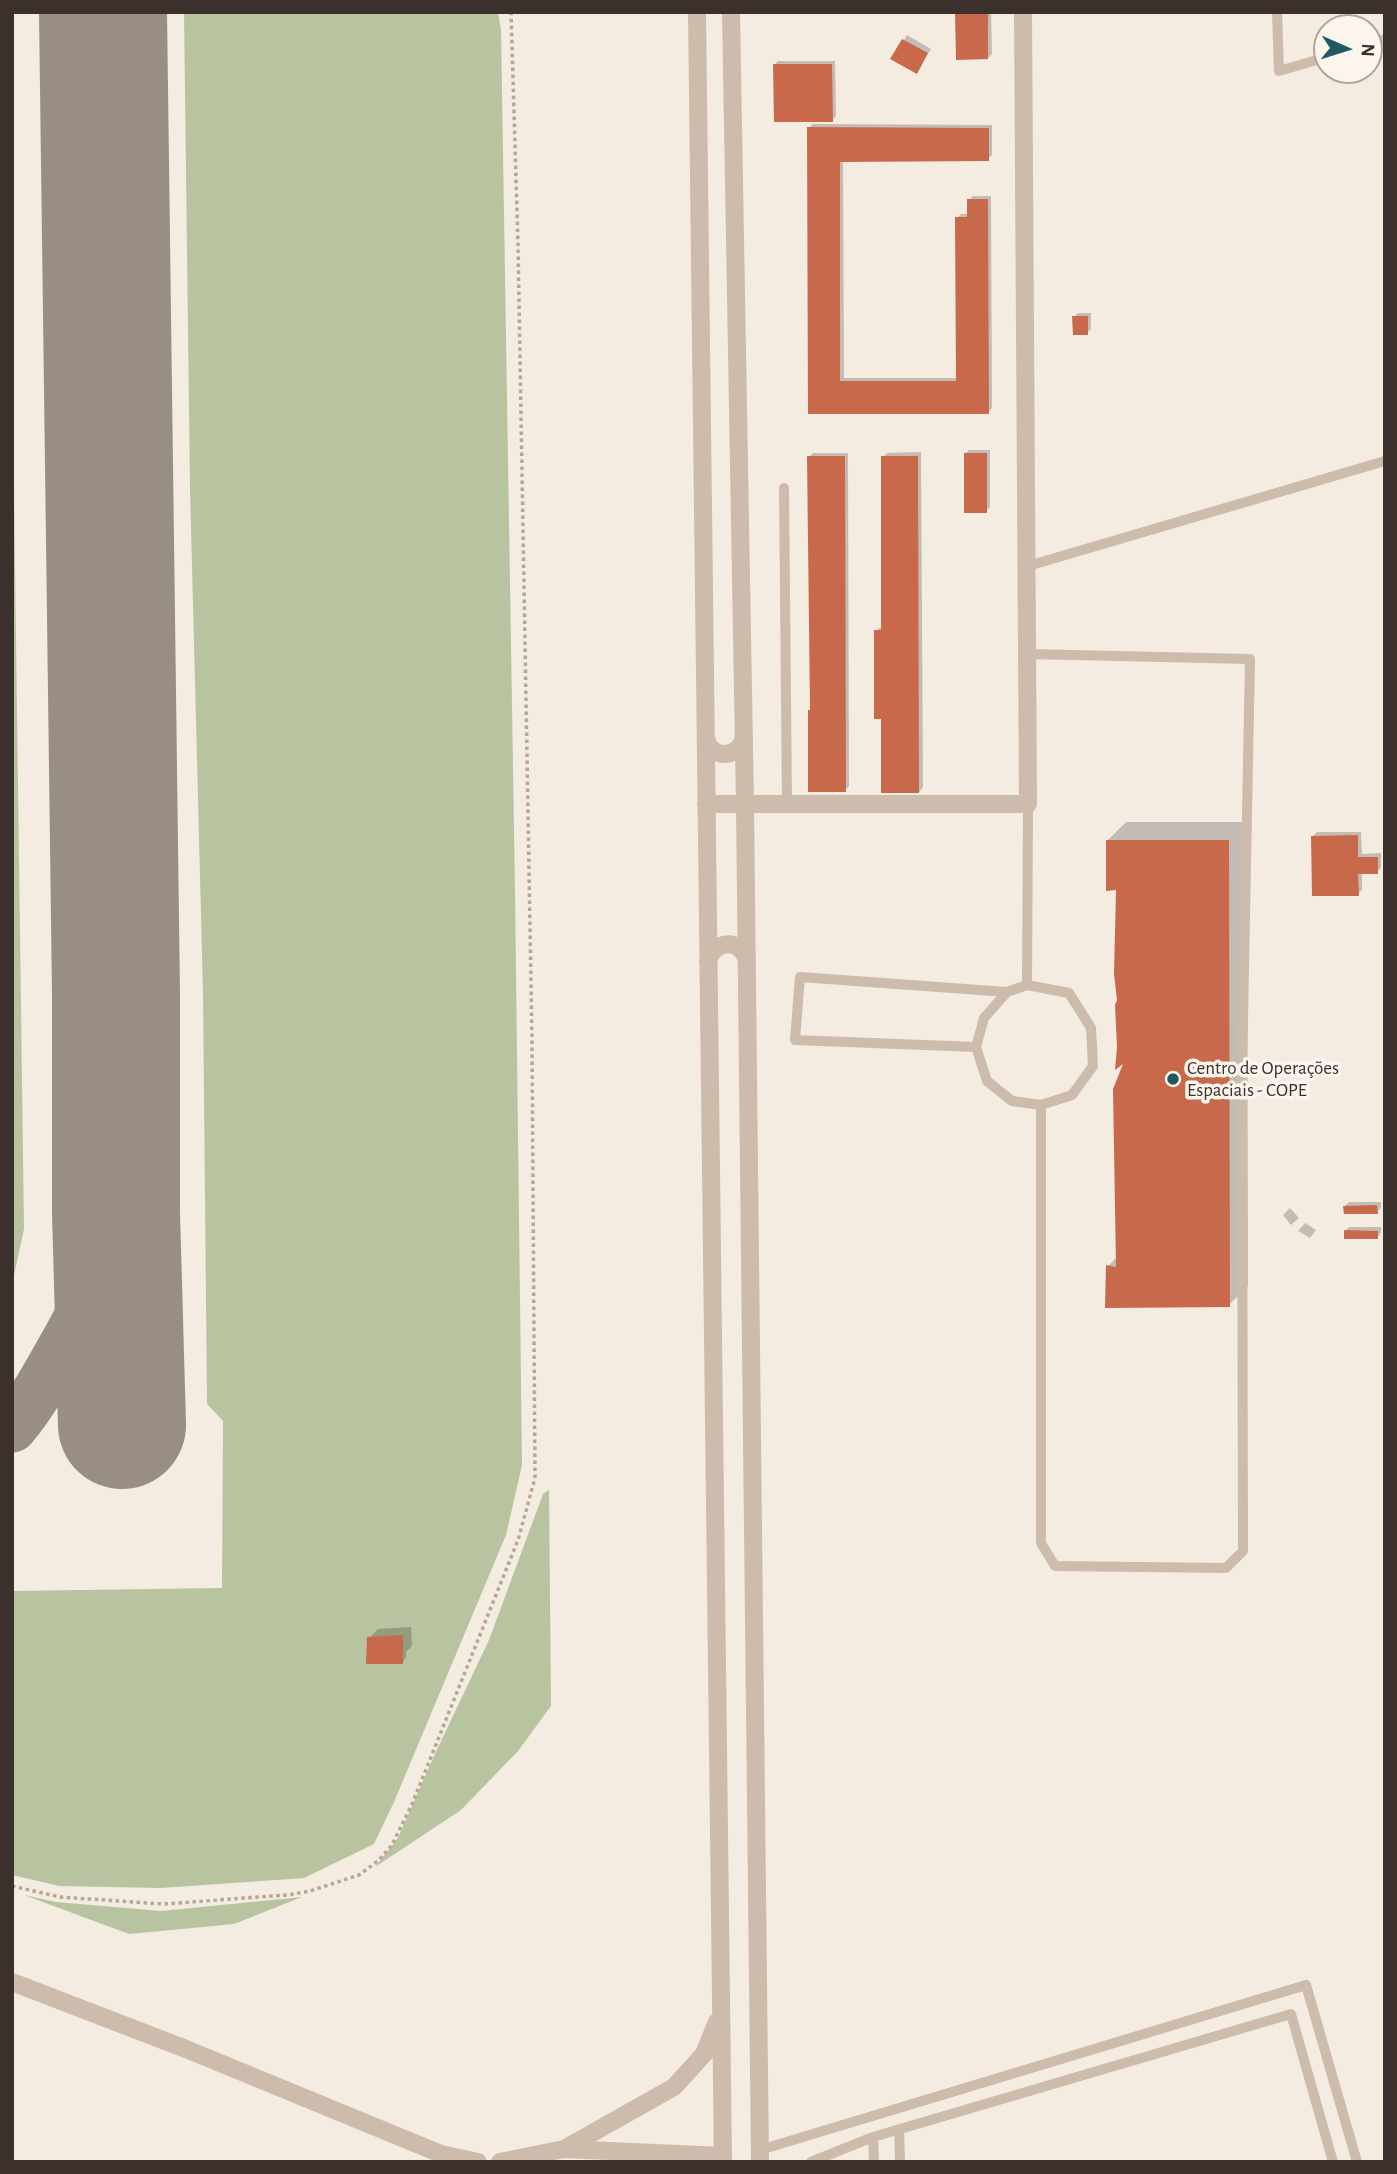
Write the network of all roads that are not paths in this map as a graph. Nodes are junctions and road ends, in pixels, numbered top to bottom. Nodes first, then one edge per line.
1 (697, 12) edge
2 (731, 12) edge
3 (1023, 12) edge
4 (1277, 12) edge
5 (1313, 61) edge
6 (1385, 461) edge
7 (784, 488) dead end
8 (1028, 566) junction
9 (1028, 654) junction
10 (744, 737) junction
11 (706, 738) junction
12 (706, 804) junction
13 (745, 804) junction
14 (787, 804) junction
15 (1028, 804) junction
16 (747, 960) junction
17 (708, 961) junction
18 (1027, 985) junction
19 (1007, 992) junction
20 (976, 1046) junction
21 (1041, 1105) junction
22 (12, 1982) edge
23 (720, 2015) junction
24 (899, 2129) junction
25 (873, 2137) junction
26 (564, 2149) junction
27 (760, 2156) edge
28 (723, 2159) edge
29 (478, 2162) edge
30 (500, 2162) edge
31 (811, 2162) edge
32 (874, 2162) edge
33 (900, 2162) edge
34 (1333, 2162) edge
35 (1357, 2162) edge

1 - 11 street
2 - 10 street
3 - 8 street
4 - 5 lane
6 - 8 lane
7 - 14 lane
8 - 9 street
9 - 15 street
9 - 21 lane
10 - 11 street
10 - 13 street
11 - 12 street
12 - 13 street
12 - 17 street
13 - 14 street
13 - 16 street
14 - 15 street
15 - 18 lane
16 - 17 street
16 - 27 street
17 - 23 street
18 - 19 lane
18 - 21 lane
19 - 20 lane
19 - 20 lane
20 - 21 lane
22 - 29 street
23 - 26 street
23 - 28 street
24 - 25 lane
24 - 33 lane
24 - 34 lane
25 - 31 lane
25 - 32 lane
26 - 28 street
26 - 30 street
27 - 35 lane

